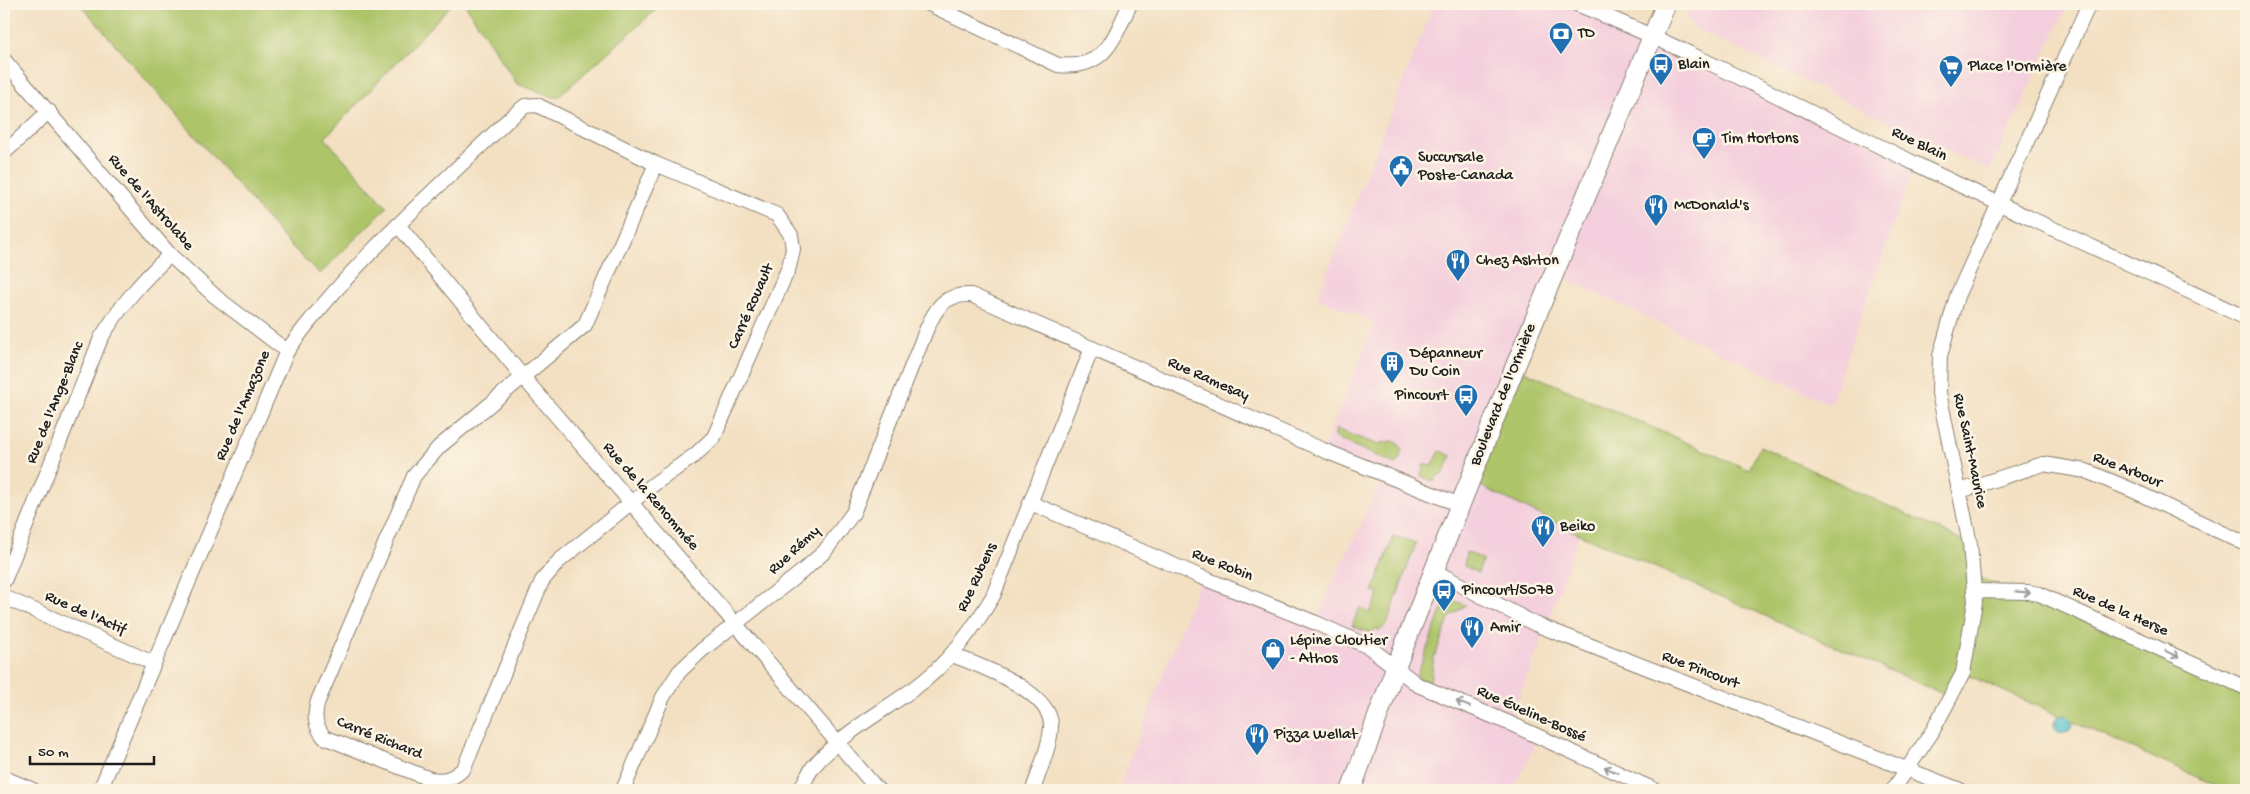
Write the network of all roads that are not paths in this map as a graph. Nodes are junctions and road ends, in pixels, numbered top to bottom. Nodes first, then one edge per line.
1 (929, 4) edge
2 (1130, 4) edge
3 (1577, 4) edge
4 (1666, 4) edge
5 (2089, 4) edge
6 (1652, 35) junction
7 (4, 60) edge
8 (525, 106) joint
9 (49, 111) junction
10 (4, 153) edge
11 (656, 164) junction
12 (1999, 203) junction
13 (398, 226) junction
14 (170, 255) junction
15 (943, 302) joint
16 (2246, 318) edge
17 (1092, 348) junction
18 (287, 351) junction
19 (523, 377) junction
20 (1960, 491) junction
21 (632, 502) junction
22 (1031, 503) junction
23 (1460, 505) junction
24 (2246, 544) edge
25 (1434, 571) junction
26 (4, 581) edge
27 (1974, 591) junction
28 (4, 597) edge
29 (736, 624) junction
30 (952, 655) junction
31 (153, 664) junction
32 (1395, 669) junction
33 (2246, 688) edge
34 (837, 743) junction
35 (1908, 771) junction
36 (4, 778) edge
37 (33, 790) edge
38 (100, 790) edge
39 (623, 790) edge
40 (800, 790) edge
41 (878, 790) edge
42 (1033, 790) edge
43 (1351, 790) edge
44 (1655, 790) edge
45 (1893, 790) edge
46 (1960, 790) edge

1 - 2 street
3 - 6 street, Rue Blain
4 - 6 main road, Boulevard de l'Ormière
5 - 12 street, Rue Saint-Maurice
6 - 12 street, Rue Blain
6 - 23 main road, Boulevard de l'Ormière
7 - 9 street, Rue de l'Astrolabe
8 - 11 street, Carré Rouault
8 - 13 street, Rue de l'Amazone
9 - 10 street
9 - 14 street, Rue de l'Astrolabe
11 - 19 street
11 - 21 street, Carré Rouault
12 - 16 street, Rue Blain
12 - 20 street, Rue Saint-Maurice
13 - 18 street, Rue de l'Amazone
13 - 19 street, Rue de la Renommée
14 - 18 street, Rue de l'Astrolabe
14 - 26 street, Rue de l'Ange-Blanc
15 - 17 street, Rue Ramesay
15 - 29 street, Rue Rémy
17 - 22 street, Rue Rubens
17 - 23 street, Rue Ramesay
18 - 31 street, Rue de l'Amazone
19 - 21 street, Rue de la Renommée
19 - 21 street, Carré Richard
20 - 24 street, Rue Arbour
20 - 27 street, Rue Saint-Maurice
21 - 29 street, Rue de la Renommée
22 - 30 street, Rue Rubens
22 - 32 street, Rue Robin
23 - 25 main road, Boulevard de l'Ormière
25 - 32 main road, Boulevard de l'Ormière
25 - 35 street, Rue Pincourt
27 -> 33 street, Rue de la Herse
27 - 35 street, Rue Saint-Maurice
28 - 31 street, Rue de l'Actif
29 - 34 street, Rue de la Renommée
29 - 39 street, Rue Rémy
30 - 34 street, Rue Rubens
30 - 42 street
31 - 38 street, Rue de l'Amazone
32 - 43 main road, Boulevard de l'Ormière
44 -> 32 street, Rue Éveline-Bossé
34 - 40 street, Rue Rubens
34 - 41 street, Rue de la Renommée
35 - 45 street
35 - 46 street, Rue Pincourt
36 - 37 street

